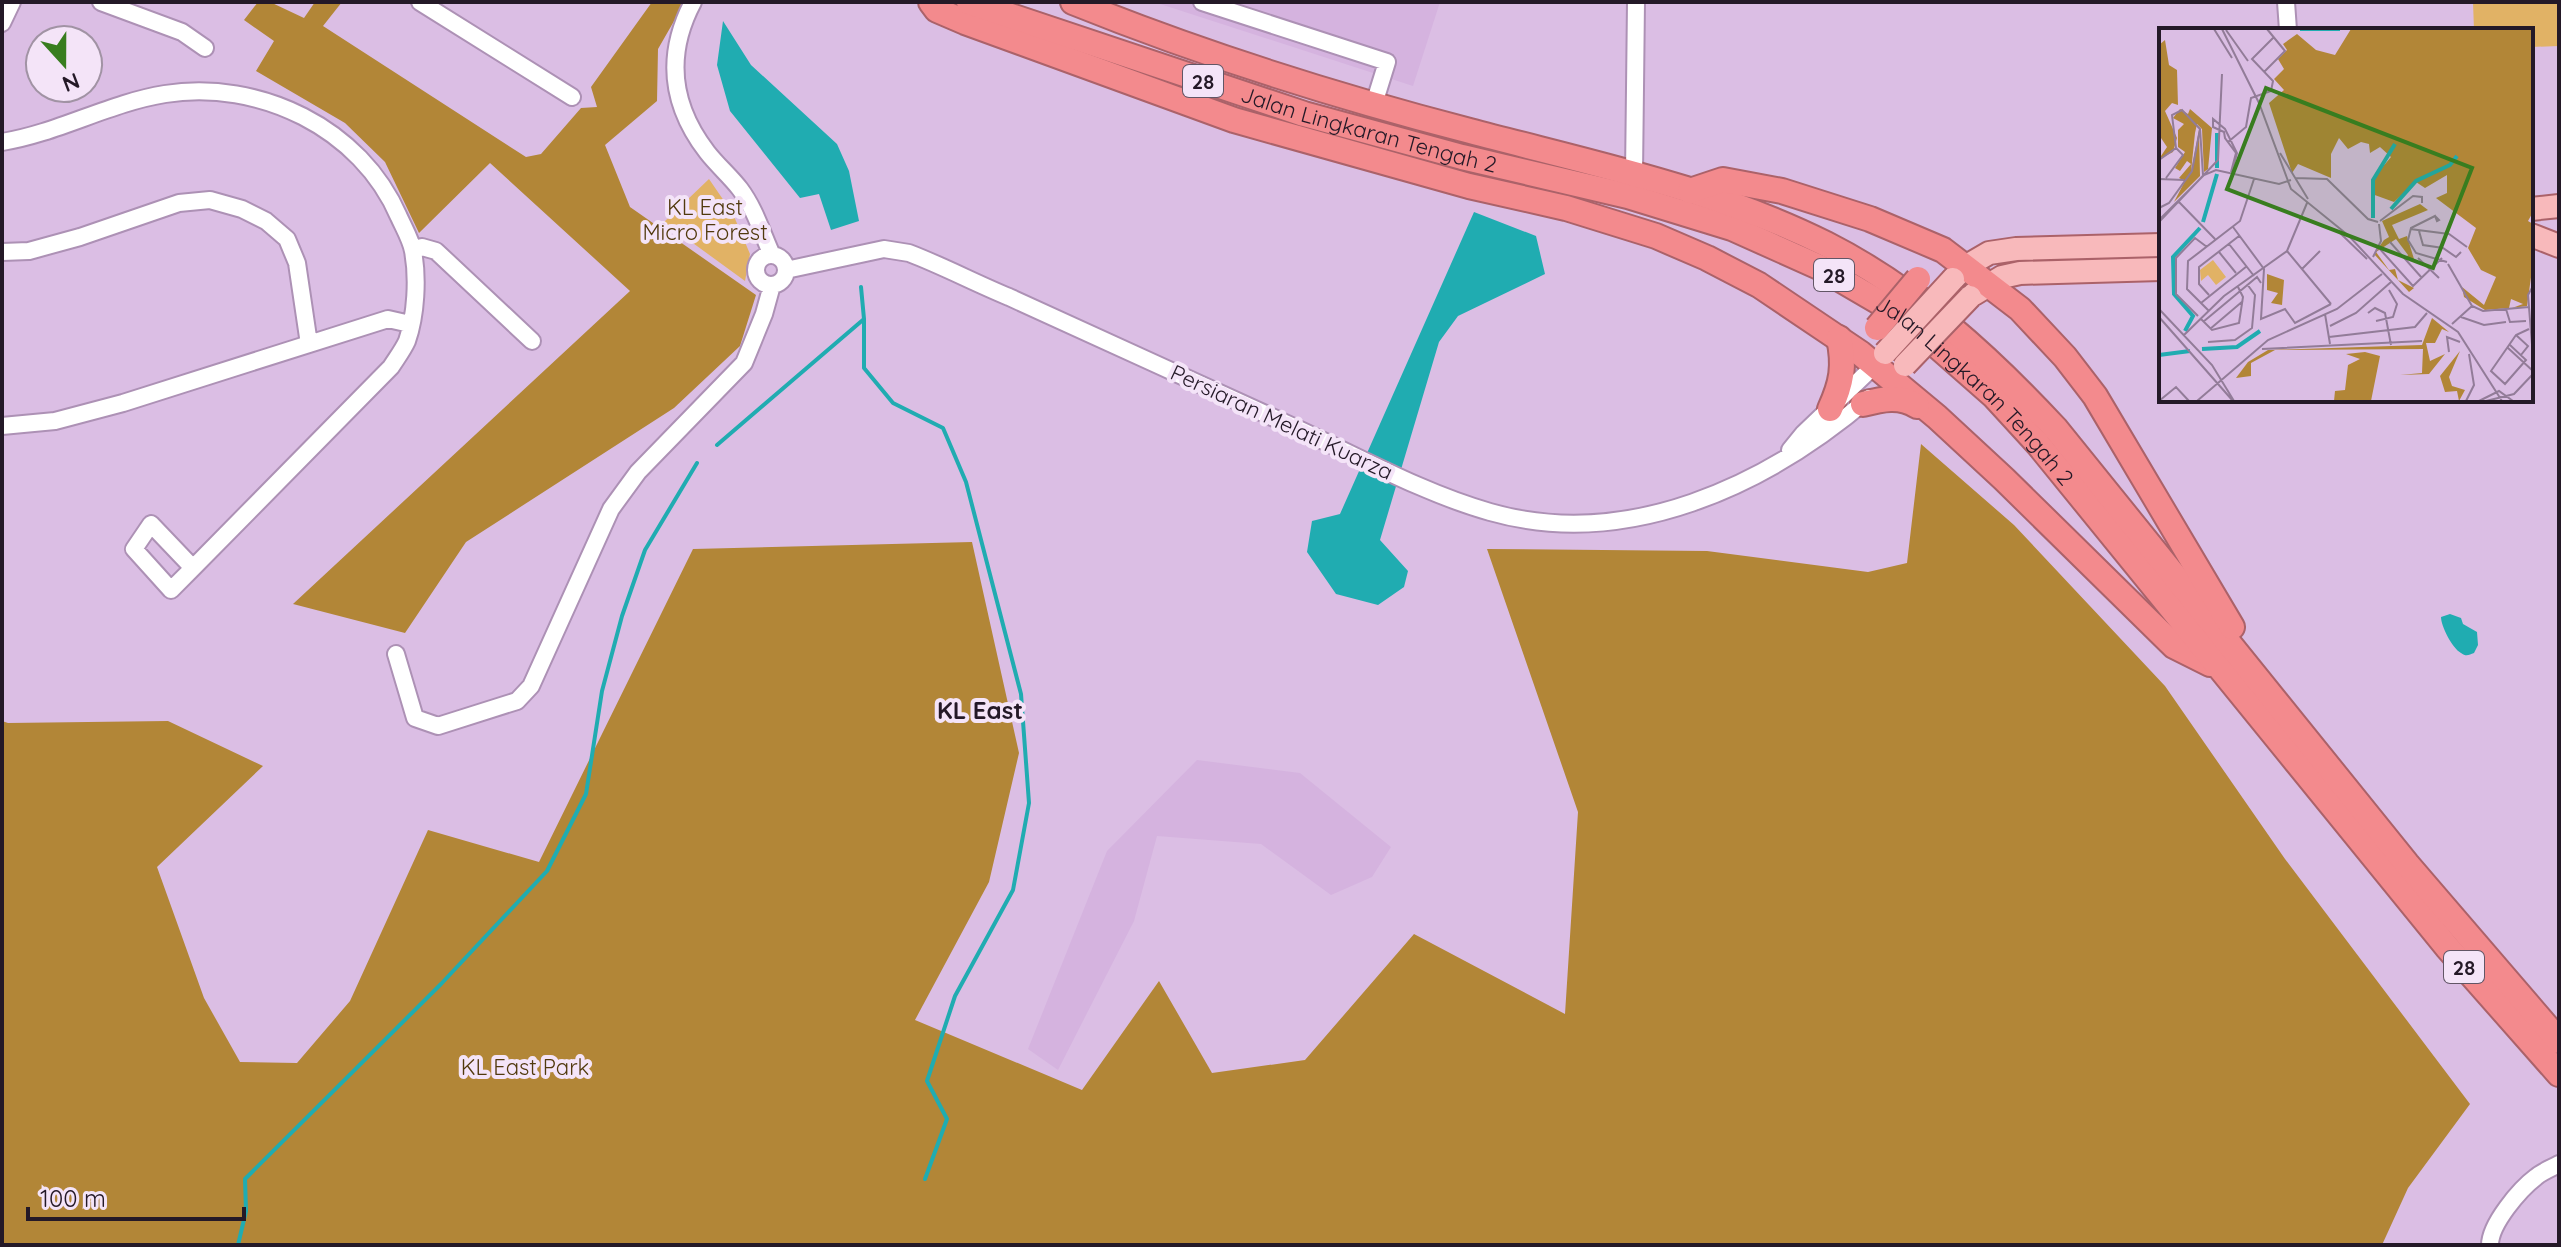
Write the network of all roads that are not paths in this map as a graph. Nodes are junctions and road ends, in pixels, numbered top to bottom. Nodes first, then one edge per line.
1 (12, 2) edge
2 (101, 2) edge
3 (420, 2) edge
4 (693, 2) edge
5 (931, 2) edge
6 (969, 2) edge
7 (1018, 2) edge
8 (1073, 2) edge
9 (1202, 2) edge
10 (1636, 2) edge
11 (2286, 2) edge
12 (2, 23) edge
13 (2288, 28) edge
14 (205, 48) dead end
15 (1102, 48) junction
16 (572, 97) dead end
17 (1374, 104) junction
18 (2, 142) edge
19 (1634, 174) junction
20 (1690, 191) junction
21 (2559, 206) edge
22 (2533, 209) edge
23 (2559, 228) edge
24 (2533, 233) edge
25 (2533, 234) edge
26 (1917, 239) junction
27 (2159, 245) edge
28 (2559, 246) edge
29 (413, 249) junction
30 (1943, 250) junction
31 (2, 252) edge
32 (1989, 253) junction
33 (772, 255) junction
34 (2159, 269) edge
35 (786, 270) junction
36 (1959, 273) junction
37 (772, 285) junction
38 (1979, 291) junction
39 (410, 324) junction
40 (1833, 333) junction
41 (532, 341) dead end
42 (309, 344) junction
43 (1889, 365) junction
44 (1863, 404) junction
45 (1830, 409) junction
46 (1937, 417) junction
47 (2, 426) edge
48 (1784, 458) junction
49 (193, 568) dead end
50 (396, 654) dead end
51 (2220, 669) junction
52 (2276, 701) junction
53 (2559, 1041) edge
54 (2559, 1074) edge
55 (2559, 1164) edge
56 (2490, 1245) edge

1 - 12 street
2 - 14 street
3 - 16 street
4 - 33 street
5 - 40 highway
6 - 15 highway, Jalan Lingkaran Tengah 2 / 28
7 - 15 highway
8 - 17 highway, Jalan Lingkaran Tengah 2 / 28
9 - 17 street
10 - 19 street
11 - 13 street
15 - 51 highway, Jalan Lingkaran Tengah 2 / 28
17 - 19 highway, Jalan Lingkaran Tengah 2 / 28
18 - 29 street
19 - 20 highway, Jalan Lingkaran Tengah 2 / 28
20 - 26 highway
20 - 52 highway, Jalan Lingkaran Tengah 2 / 28
21 - 22 main road
23 - 24 main road
25 - 28 main road
26 - 30 highway
26 - 40 highway, bridge
27 - 32 main road
29 - 39 street
29 - 41 street
30 - 32 main road
30 - 36 highway
31 - 42 street
32 - 36 main road
33 - 35 street
33 - 37 street
34 - 38 main road
35 - 37 street
35 - 48 street, Persiaran Melati Kuarza
36 - 38 highway
36 - 43 main road, bridge
37 - 50 street
38 - 43 main road, bridge
38 - 52 highway
39 - 42 street
39 - 49 street
40 - 43 highway
40 - 45 highway
42 - 47 street
43 - 44 street, Persiaran Melati Kuarza
43 - 45 street, Persiaran Melati Kuarza
43 - 46 highway
44 - 46 highway
44 - 48 street, Persiaran Melati Kuarza
45 - 48 street, Persiaran Melati Kuarza
46 - 51 highway
51 - 54 highway, Jalan Lingkaran Tengah 2 / 28
52 - 53 highway, Jalan Lingkaran Tengah 2 / 28
55 - 56 street

